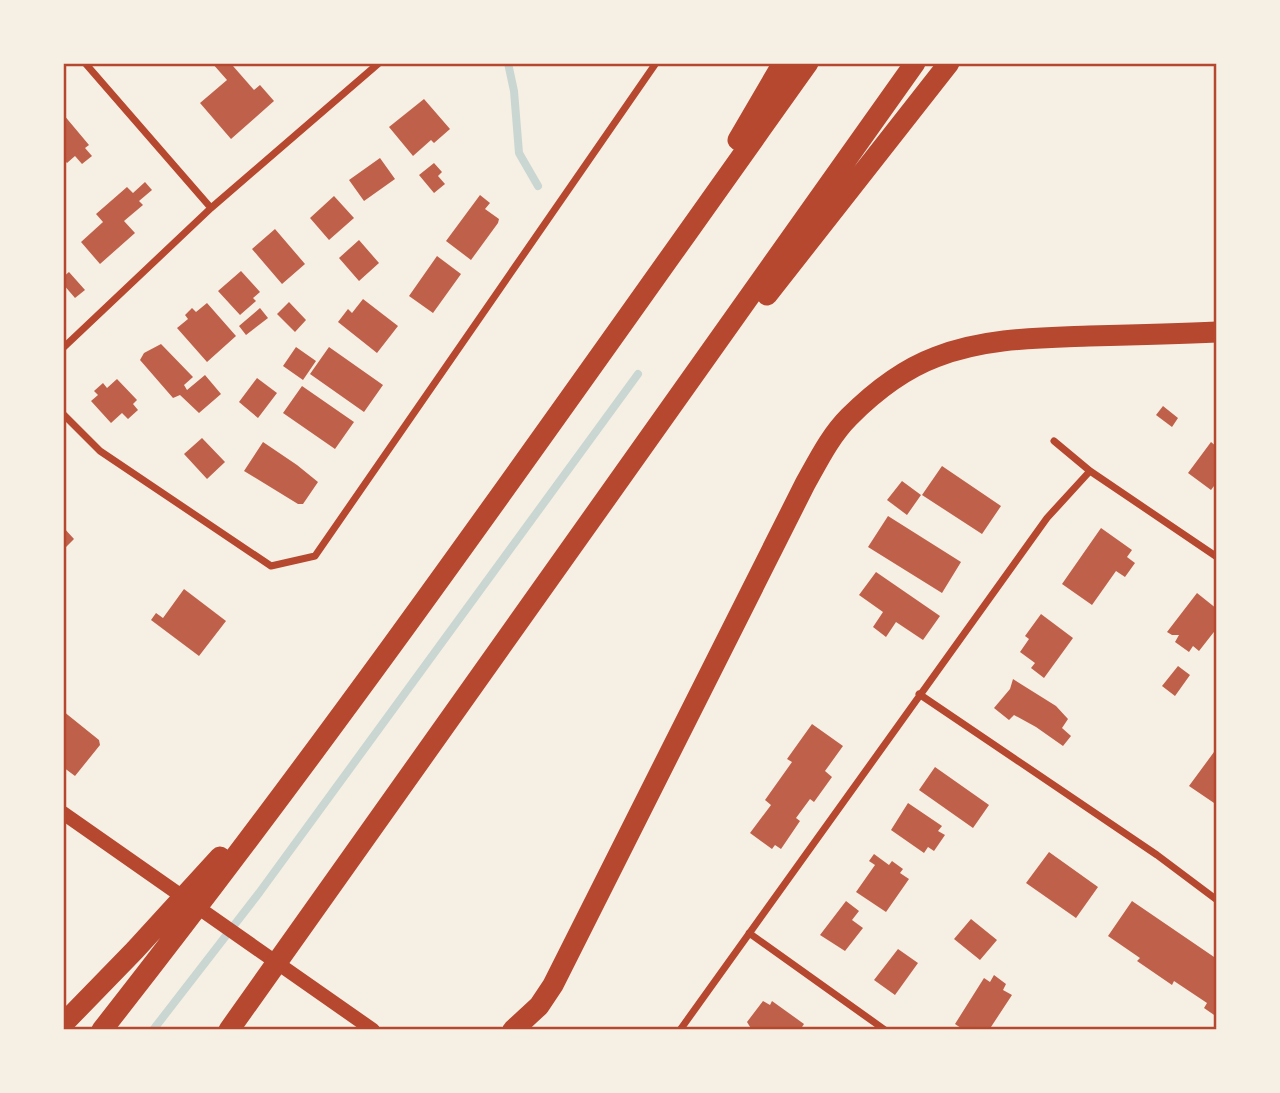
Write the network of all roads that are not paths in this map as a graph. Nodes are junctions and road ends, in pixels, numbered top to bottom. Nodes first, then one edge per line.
1 (85, 63) edge
2 (379, 63) edge
3 (656, 63) edge
4 (783, 63) edge
5 (808, 63) edge
6 (915, 63) edge
7 (949, 63) edge
8 (211, 208) junction
9 (675, 249) junction
10 (1217, 332) edge
11 (63, 348) edge
12 (63, 414) edge
13 (1054, 441) dead end
14 (1090, 471) junction
15 (593, 517) junction
16 (1217, 557) edge
17 (919, 694) junction
18 (302, 768) junction
19 (63, 813) edge
20 (360, 847) junction
21 (1217, 900) edge
22 (749, 933) junction
23 (565, 962) junction
24 (63, 1024) edge
25 (102, 1030) edge
26 (229, 1030) edge
27 (243, 1030) edge
28 (373, 1030) edge
29 (513, 1030) edge
30 (539, 1030) edge
31 (680, 1030) edge
32 (885, 1030) edge

1 - 8 street
2 - 8 street
3 - 12 street
4 - 9 highway
5 - 9 highway
6 - 15 highway
7 - 15 highway
8 - 11 street
9 - 18 highway
10 - 23 highway
13 - 14 street
14 - 16 street
14 - 17 street
15 - 20 highway
17 - 21 street
17 - 22 street
18 - 24 highway
18 - 25 highway
19 - 28 main road
20 - 26 highway
20 - 27 highway
22 - 31 street
22 - 32 street
23 - 29 highway
23 - 30 highway

